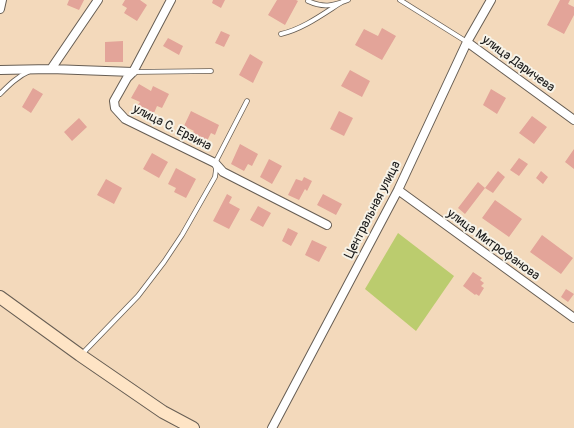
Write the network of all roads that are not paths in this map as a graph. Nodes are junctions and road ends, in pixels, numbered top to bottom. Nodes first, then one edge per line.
1 (2, 0) edge
2 (98, 0) edge
3 (171, 0) edge
4 (348, 0) edge
5 (400, 0) edge
6 (491, 0) edge
7 (308, 1) edge
8 (342, 2) junction
9 (0, 9) edge
10 (281, 34) dead end
11 (467, 42) junction
12 (35, 69) junction
13 (51, 69) junction
14 (0, 70) edge
15 (211, 71) dead end
16 (133, 72) junction
17 (0, 94) edge
18 (247, 101) dead end
19 (574, 120) edge
20 (215, 163) junction
21 (398, 190) junction
22 (327, 226) dead end
23 (0, 297) edge
24 (574, 318) edge
25 (80, 355) junction
26 (193, 428) edge
27 (272, 428) edge

1 - 9 street
2 - 13 street
3 - 16 street, улица С. Ерзина
4 - 8 lane
5 - 11 lane
6 - 11 street, Центральная улица
7 - 8 lane
8 - 10 lane
11 - 19 street, улица Даричева
11 - 21 street, Центральная улица
12 - 13 street
12 - 14 street
12 - 17 lane
13 - 16 street
15 - 16 lane
16 - 20 street, улица С. Ерзина
18 - 20 lane
20 - 22 street, улица С. Ерзина
20 - 25 lane
21 - 24 street, улица Митрофанова
21 - 27 street, Центральная улица
23 - 25 street
25 - 26 street

